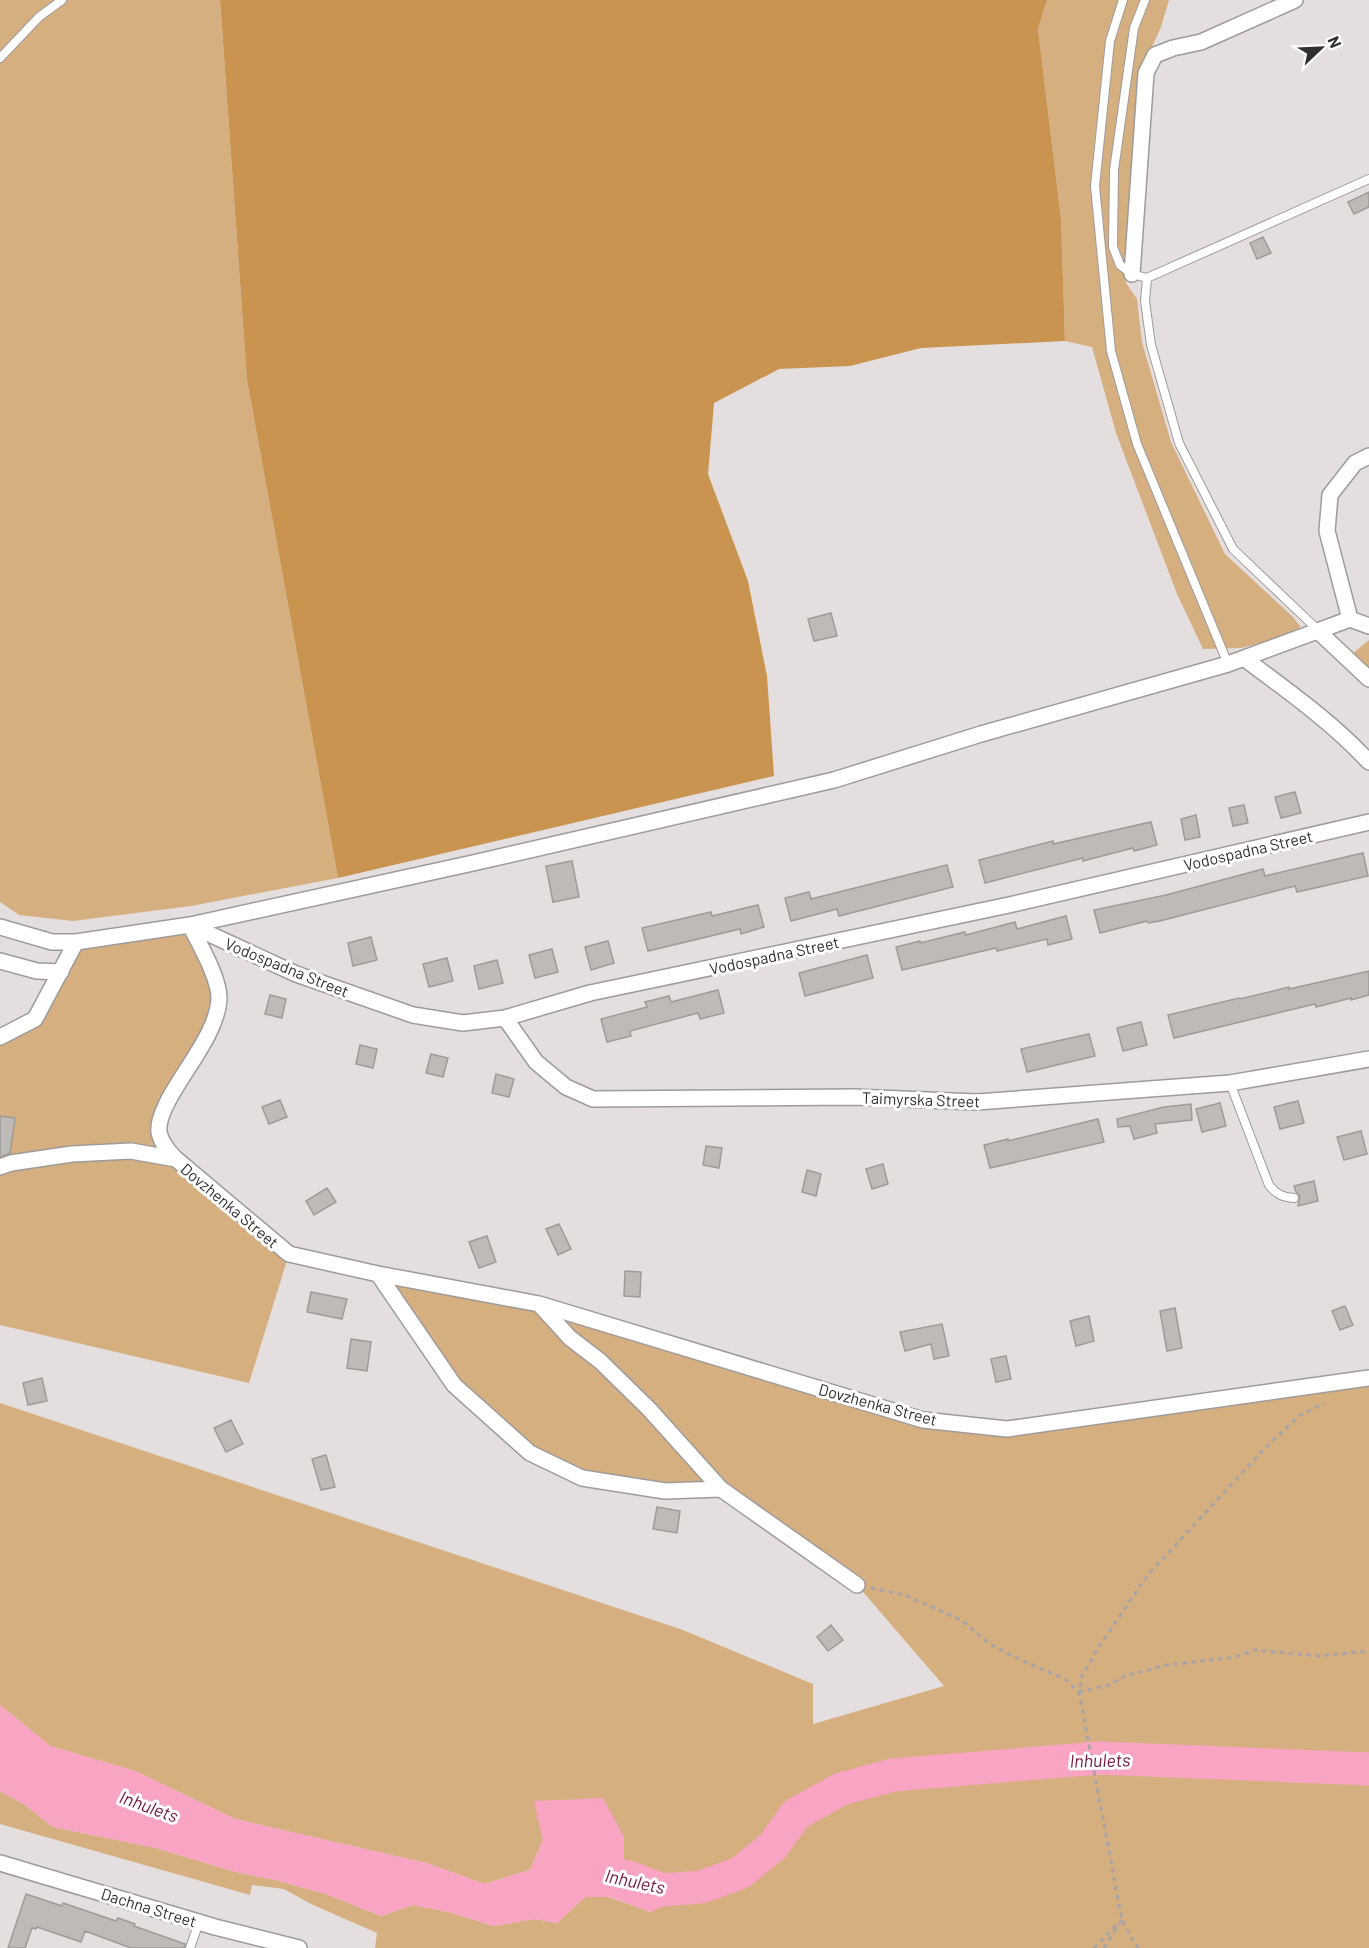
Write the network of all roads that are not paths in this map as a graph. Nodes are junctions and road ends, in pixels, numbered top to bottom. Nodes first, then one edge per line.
1 (62, 0) edge
2 (1123, 0) edge
3 (1145, 0) edge
4 (1295, 0) edge
5 (0, 57) edge
6 (1369, 179) edge
7 (1139, 276) junction
8 (1369, 456) edge
9 (1350, 619) junction
10 (1369, 626) edge
11 (1319, 632) junction
12 (1245, 659) junction
13 (1228, 664) junction
14 (1369, 680) edge
15 (1369, 762) edge
16 (1369, 822) edge
17 (190, 925) junction
18 (0, 927) edge
19 (76, 942) junction
20 (0, 961) edge
21 (61, 972) junction
22 (505, 1018) junction
23 (0, 1037) edge
24 (1369, 1059) edge
25 (1230, 1083) junction
26 (176, 1159) junction
27 (0, 1167) edge
28 (1294, 1198) dead end
29 (378, 1274) junction
30 (539, 1304) junction
31 (1369, 1378) edge
32 (721, 1489) junction
33 (857, 1586) road end
34 (0, 1863) edge
35 (198, 1922) junction
36 (190, 1948) edge
37 (299, 1948) edge

1 - 5 lane
2 - 13 lane
3 - 7 lane
4 - 7 street
6 - 7 lane
7 - 11 lane
8 - 9 street
9 - 10 street
9 - 11 street, Vodospadna Street
11 - 12 street, Vodospadna Street
11 - 14 street
12 - 13 street, Vodospadna Street
12 - 15 street
13 - 17 street, Vodospadna Street
16 - 22 street, Vodospadna Street
17 - 19 street, Vodospadna Street
17 - 22 street, Vodospadna Street
17 - 26 street, Dovzhenka Street
18 - 19 street, Vodospadna Street
19 - 21 street
20 - 21 street
21 - 23 street
22 - 25 street, Taimyrska Street
24 - 25 street, Taimyrska Street
25 - 28 lane
26 - 27 street
26 - 29 street, Dovzhenka Street
29 - 30 street, Dovzhenka Street
29 - 32 street
30 - 31 street, Dovzhenka Street
30 - 32 street
32 - 33 street
34 - 35 street, Dachna Street
35 - 36 lane
35 - 37 street, Dachna Street

